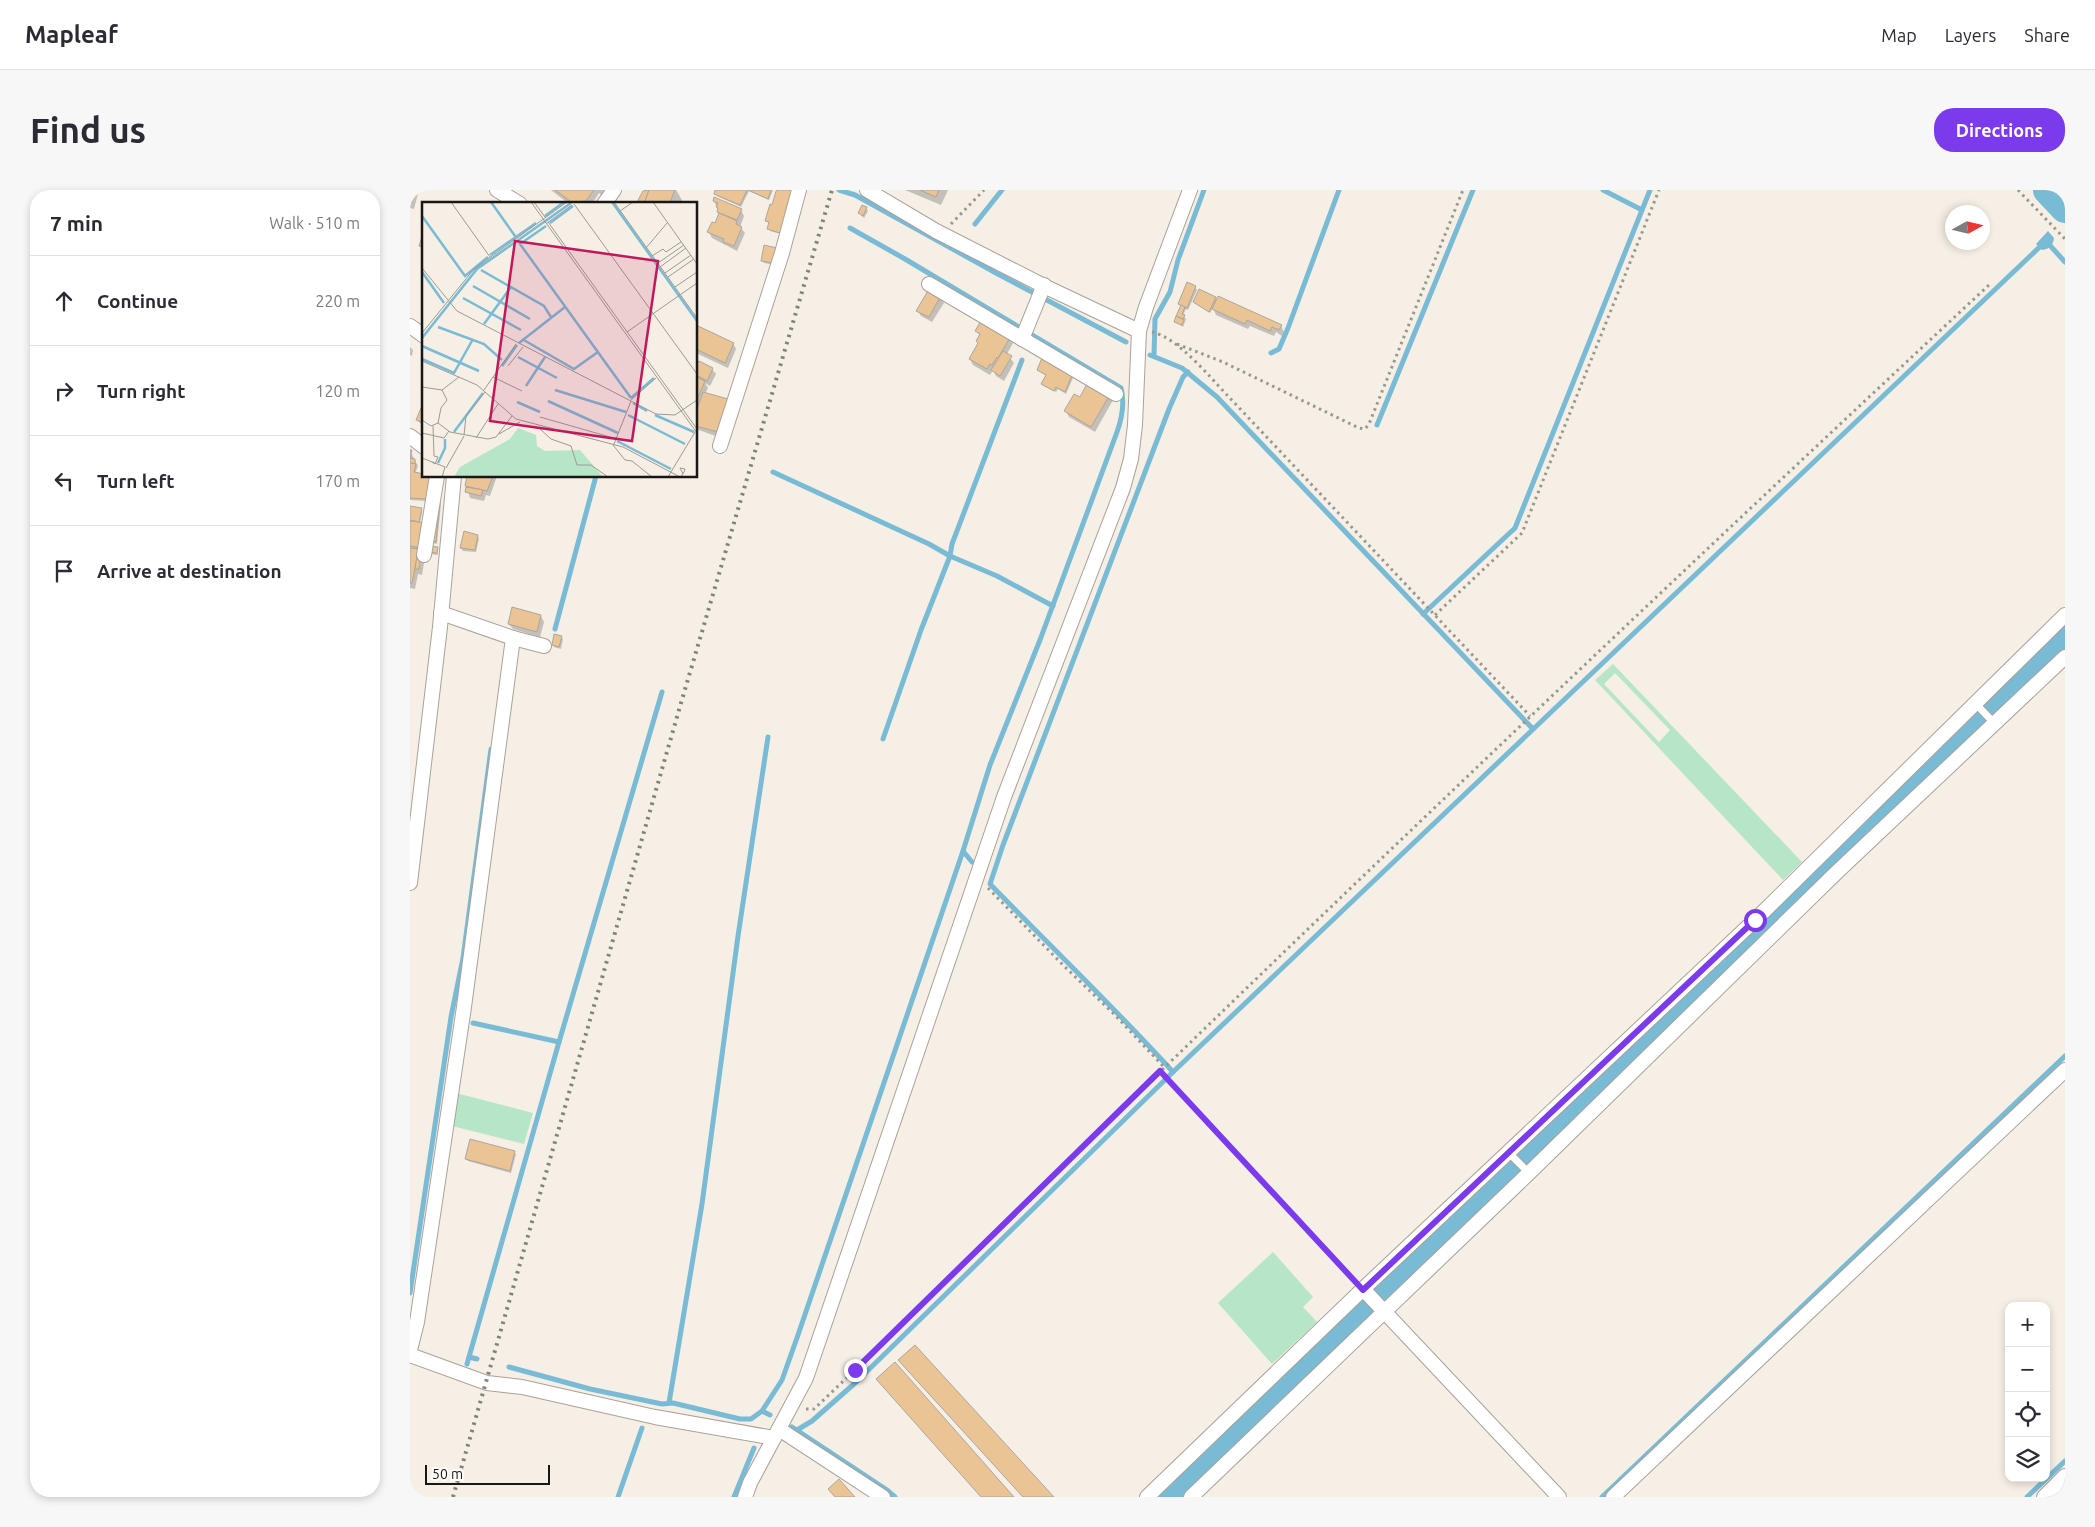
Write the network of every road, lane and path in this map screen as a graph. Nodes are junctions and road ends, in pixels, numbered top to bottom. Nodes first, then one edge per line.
1 (497, 190) edge
2 (614, 190) edge
3 (799, 190) edge
4 (867, 190) edge
5 (984, 190) edge
6 (1190, 190) edge
7 (1463, 190) edge
8 (1659, 190) edge
9 (2018, 190) edge
10 (517, 202) edge
11 (605, 202) edge
12 (942, 234) junction
13 (2065, 239) edge
14 (929, 284) dead end
15 (1990, 284) dead end
16 (1041, 292) junction
17 (410, 326) edge
18 (1139, 331) junction
19 (1024, 334) junction
20 (1159, 334) dead end
21 (422, 335) edge
22 (1172, 342) junction
23 (1116, 394) dead end
24 (410, 436) edge
25 (422, 445) edge
26 (720, 446) dead end
27 (437, 478) edge
28 (454, 478) edge
29 (424, 555) dead end
30 (441, 613) junction
31 (1435, 615) junction
32 (2065, 615) edge
33 (514, 638) junction
34 (544, 646) dead end
35 (2065, 657) edge
36 (1978, 706) junction
37 (1529, 718) junction
38 (1993, 721) junction
39 (977, 877) junction
40 (410, 882) edge
41 (1166, 1066) junction
42 (2065, 1070) edge
43 (1162, 1072) junction
44 (1510, 1155) junction
45 (1526, 1171) junction
46 (1366, 1292) junction
47 (1382, 1308) junction
48 (410, 1350) edge
49 (410, 1355) edge
50 (794, 1403) junction
51 (777, 1434) junction
52 (2065, 1476) edge
53 (746, 1497) edge
54 (883, 1497) edge
55 (1147, 1497) edge
56 (1191, 1497) edge
57 (1559, 1497) edge
58 (1613, 1497) edge
59 (2044, 1497) edge

1 - 10 street
2 - 11 street
3 - 26 street
4 - 12 street
5 - 12 path
6 - 18 street
7 - 22 path
8 - 31 path
9 - 13 path
12 - 16 street
14 - 19 street
15 - 37 path
16 - 18 street
16 - 19 street
17 - 21 street
18 - 39 street
19 - 23 street
20 - 22 path
22 - 31 path
24 - 25 street
27 - 29 street
28 - 30 street
30 - 33 street
30 - 40 street
31 - 37 path
32 - 36 street
33 - 34 street
33 - 48 street
35 - 38 street
36 - 38 lane
36 - 44 street
37 - 41 path
38 - 45 street
39 - 41 path
39 - 50 street
41 - 43 path
42 - 58 street
43 - 46 path
43 - 50 path
44 - 45 lane
44 - 46 street
45 - 47 street
46 - 47 street
46 - 55 street
47 - 56 street
47 - 57 street
49 - 51 street
50 - 51 street
51 - 53 street
51 - 54 street
52 - 59 street

